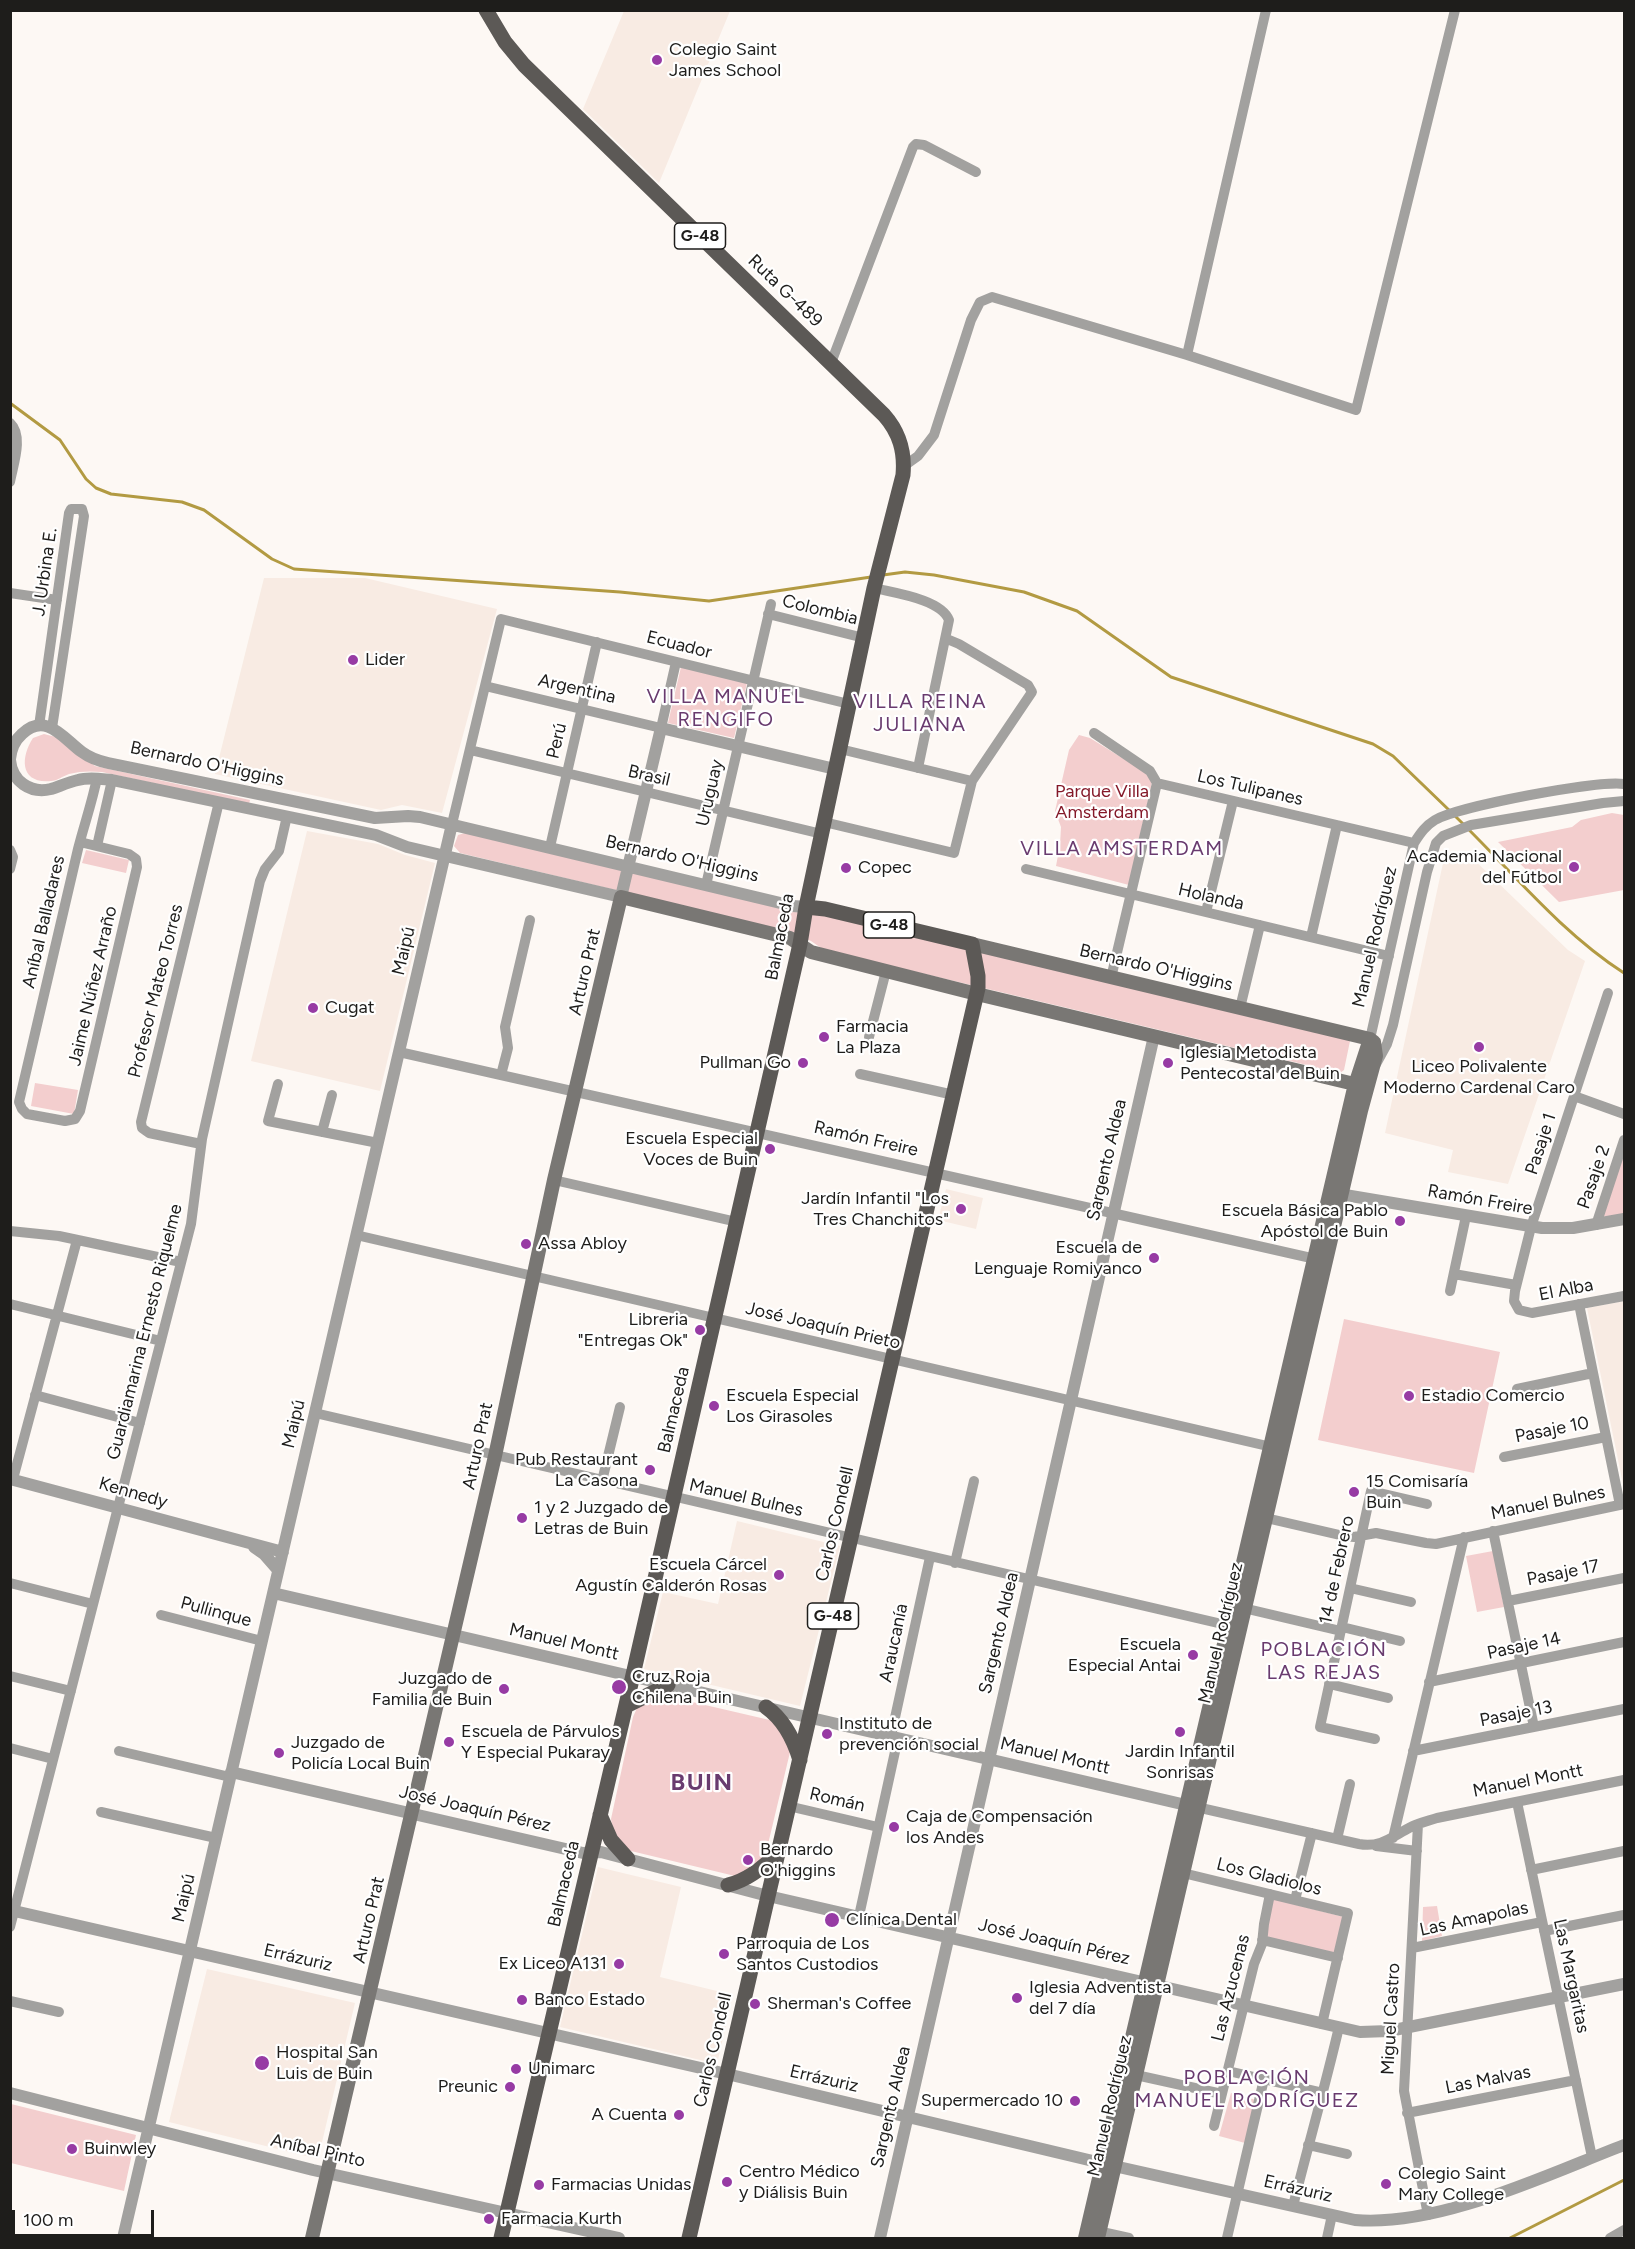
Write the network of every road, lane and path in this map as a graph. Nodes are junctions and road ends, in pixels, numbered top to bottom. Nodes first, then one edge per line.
1 (1266, 10) edge
2 (1455, 10) edge
3 (492, 15) edge
4 (976, 172) dead end
5 (1187, 355) junction
6 (831, 363) junction
7 (13, 426) edge
8 (904, 466) junction
9 (10, 482) edge
10 (876, 580) junction
11 (10, 593) edge
12 (57, 600) junction
13 (769, 609) joint
14 (501, 619) joint
15 (864, 638) junction
16 (947, 639) junction
17 (597, 642) junction
18 (676, 662) junction
19 (753, 680) junction
20 (485, 686) junction
21 (849, 704) junction
22 (582, 709) junction
23 (46, 727) junction
24 (660, 728) junction
25 (1094, 733) dead end
26 (738, 746) junction
27 (840, 749) junction
28 (470, 750) junction
29 (10, 760) edge
30 (918, 768) junction
31 (836, 769) junction
32 (567, 773) junction
33 (12, 776) edge
34 (97, 778) junction
35 (112, 780) junction
36 (972, 781) junction
37 (201, 783) junction
38 (1157, 783) junction
39 (1624, 784) edge
40 (1558, 791) junction
41 (645, 792) junction
42 (260, 795) junction
43 (198, 798) junction
44 (1233, 801) junction
45 (1624, 801) edge
46 (219, 802) junction
47 (256, 809) junction
48 (1562, 810) junction
49 (723, 811) junction
50 (287, 816) junction
51 (452, 824) junction
52 (1337, 825) junction
53 (823, 828) junction
54 (80, 842) junction
55 (1414, 843) junction
56 (97, 846) junction
57 (550, 848) junction
58 (11, 851) edge
59 (444, 855) junction
60 (627, 866) junction
61 (10, 869) edge
62 (1026, 869) dead end
63 (706, 885) junction
64 (1131, 894) junction
65 (621, 897) junction
66 (806, 907) junction
67 (1206, 912) junction
68 (530, 920) dead end
69 (1260, 925) junction
70 (1311, 937) junction
71 (800, 944) junction
72 (972, 944) junction
73 (1389, 956) junction
74 (886, 971) junction
75 (1111, 978) junction
76 (1608, 993) dead end
77 (977, 994) junction
78 (1240, 1008) junction
79 (1154, 1036) junction
80 (869, 1037) dead end
81 (1370, 1039) junction
82 (399, 1052) junction
83 (1372, 1072) junction
84 (860, 1074) dead end
85 (501, 1075) junction
86 (278, 1084) dead end
87 (1361, 1086) junction
88 (575, 1091) junction
89 (332, 1095) dead end
90 (954, 1095) junction
91 (1574, 1096) junction
92 (1624, 1114) edge
93 (75, 1119) joint
94 (322, 1132) junction
95 (757, 1133) junction
96 (1624, 1140) edge
97 (378, 1143) junction
98 (201, 1144) junction
99 (936, 1174) junction
100 (553, 1183) junction
101 (1336, 1193) junction
102 (1113, 1214) junction
103 (1466, 1216) junction
104 (1624, 1219) edge
105 (736, 1225) junction
106 (1596, 1225) junction
107 (1531, 1227) junction
108 (10, 1231) edge
109 (356, 1235) junction
110 (77, 1240) junction
111 (1320, 1260) junction
112 (181, 1262) junction
113 (1454, 1274) junction
114 (533, 1276) junction
115 (1516, 1285) junction
116 (1450, 1291) dead end
117 (1624, 1296) edge
118 (10, 1304) edge
119 (1579, 1304) junction
120 (1515, 1306) joint
121 (57, 1316) junction
122 (715, 1318) junction
123 (161, 1341) junction
124 (893, 1359) junction
125 (1593, 1373) junction
126 (1517, 1389) dead end
127 (35, 1395) junction
128 (1071, 1400) junction
129 (620, 1407) dead end
130 (315, 1413) junction
131 (140, 1423) junction
132 (1606, 1437) junction
133 (1276, 1448) junction
134 (495, 1456) junction
135 (1504, 1457) dead end
136 (12, 1479) edge
137 (602, 1481) junction
138 (974, 1481) dead end
139 (674, 1498) junction
140 (1427, 1504) dead end
141 (1622, 1505) edge
142 (118, 1507) junction
143 (1266, 1518) junction
144 (1493, 1531) junction
145 (1362, 1535) junction
146 (1464, 1537) junction
147 (851, 1539) junction
148 (245, 1542) junction
149 (283, 1552) junction
150 (930, 1557) junction
151 (955, 1563) junction
152 (278, 1570) junction
153 (1624, 1578) edge
154 (1030, 1580) junction
155 (10, 1583) edge
156 (1350, 1588) junction
157 (273, 1593) junction
158 (1508, 1601) junction
159 (1411, 1602) dead end
160 (93, 1604) junction
161 (1239, 1607) junction
162 (161, 1615) dead end
163 (1234, 1627) junction
164 (1341, 1629) junction
165 (453, 1635) junction
166 (262, 1641) junction
167 (1400, 1641) dead end
168 (1624, 1642) edge
169 (1521, 1663) junction
170 (10, 1676) edge
171 (633, 1677) junction
172 (1430, 1682) junction
173 (1329, 1684) junction
174 (668, 1685) junction
175 (71, 1691) junction
176 (1388, 1698) dead end
177 (626, 1706) junction
178 (766, 1707) junction
179 (1624, 1708) edge
180 (810, 1718) junction
181 (1534, 1727) junction
182 (894, 1737) junction
183 (1375, 1739) dead end
184 (10, 1748) edge
185 (119, 1751) dead end
186 (1413, 1751) junction
187 (53, 1759) junction
188 (989, 1759) junction
189 (800, 1760) junction
190 (231, 1775) junction
191 (1624, 1780) edge
192 (1350, 1784) dead end
193 (1517, 1802) junction
194 (788, 1806) junction
195 (1192, 1806) junction
196 (101, 1812) dead end
197 (411, 1813) junction
198 (600, 1815) junction
199 (1418, 1824) junction
200 (878, 1827) junction
201 (1312, 1833) junction
202 (216, 1838) junction
203 (1393, 1838) junction
204 (1337, 1839) junction
205 (1373, 1845) junction
206 (1417, 1851) junction
207 (1624, 1851) edge
208 (591, 1852) junction
209 (778, 1852) junction
210 (628, 1859) junction
211 (1532, 1870) junction
212 (1183, 1873) junction
213 (728, 1885) junction
214 (1270, 1894) junction
215 (768, 1896) junction
216 (1295, 1900) junction
217 (12, 1910) edge
218 (1624, 1915) edge
219 (859, 1916) junction
220 (10, 1926) edge
221 (1543, 1927) junction
222 (949, 1936) junction
223 (1262, 1940) junction
224 (1412, 1948) junction
225 (190, 1952) junction
226 (1338, 1958) junction
227 (1151, 1983) junction
228 (1624, 1984) edge
229 (371, 1993) junction
230 (1558, 1997) junction
231 (10, 2001) edge
232 (1244, 2006) junction
233 (59, 2012) dead end
234 (1322, 2024) junction
235 (1408, 2027) junction
236 (1339, 2028) junction
237 (549, 2034) junction
238 (1228, 2071) junction
239 (727, 2074) junction
240 (1136, 2075) junction
241 (1264, 2079) junction
242 (1576, 2080) junction
243 (10, 2093) edge
244 (1324, 2093) junction
245 (1222, 2094) junction
246 (1407, 2113) junction
247 (908, 2117) junction
248 (1214, 2126) dead end
249 (149, 2127) junction
250 (1308, 2145) junction
251 (1624, 2145) edge
252 (1347, 2154) dead end
253 (1592, 2157) junction
254 (1108, 2165) junction
255 (327, 2173) junction
256 (1238, 2194) junction
257 (1293, 2206) junction
258 (507, 2212) junction
259 (1332, 2215) junction
260 (1428, 2215) junction
261 (1624, 2230) edge
262 (1092, 2234) edge
263 (123, 2238) edge
264 (312, 2238) edge
265 (501, 2238) edge
266 (619, 2238) edge
267 (689, 2238) edge
268 (880, 2238) edge
269 (1129, 2238) edge
270 (1227, 2238) edge
271 (1327, 2238) edge
272 (1609, 2238) edge

1 - 5 street
2 - 5 street
3 - 6 main road, Ruta G-489 / G-48
4 - 6 street
5 - 8 street
6 - 8 main road, Ruta G-489 / G-48
7 - 9 street
8 - 10 main road, Ruta G-489 / G-48
10 - 15 main road, Balmaceda / G-48
10 - 16 street
11 - 12 street
12 - 23 street, J. Urbina E.
12 - 23 street, J. Urbina E.
13 - 15 street, Colombia
13 - 19 street, Uruguay
14 - 17 street, Ecuador
14 - 20 street, Maipú
15 - 21 main road, Balmaceda / G-48
16 - 30 street
16 - 36 street
17 - 18 street, Ecuador
17 - 22 street, Perú
18 - 19 street, Ecuador
18 - 24 street, Arturo Prat
19 - 21 street, Ecuador
19 - 26 street, Uruguay
20 - 22 street, Argentina
20 - 28 street, Maipú
21 - 27 main road, Balmaceda / G-48
22 - 24 street, Argentina
22 - 32 street, Perú
23 - 29 street, Bernardo O'Higgins
23 - 37 street, Bernardo O'Higgins
24 - 26 street, Argentina
24 - 41 street, Arturo Prat
25 - 38 street
26 - 31 street, Argentina
26 - 49 street, Uruguay
27 - 30 street
27 - 31 main road, Balmaceda / G-48
28 - 32 street, Brasil
28 - 51 street, Maipú
29 - 33 street, Bernardo O'Higgins
30 - 36 street
31 - 53 main road, Balmaceda / G-48
32 - 41 street, Brasil
32 - 57 street, Perú
33 - 34 street, Bernardo O'Higgins
34 - 35 street, Bernardo O'Higgins
34 - 54 street, Aníbal Balladares
35 - 43 street, Bernardo O'Higgins
35 - 56 street
36 - 53 street
37 - 42 street, Bernardo O'Higgins
37 - 43 street
38 - 44 street, Los Tulipanes
38 - 64 street
39 - 40 street
40 - 48 street
40 - 55 street
41 - 49 street, Brasil
41 - 60 street, Arturo Prat
42 - 47 street
42 - 51 street, Bernardo O'Higgins
43 - 46 street, Bernardo O'Higgins
44 - 52 street, Los Tulipanes
44 - 67 street
45 - 48 street
46 - 47 street, Bernardo O'Higgins
46 - 98 street, Profesor Mateo Torres
47 - 50 street, Bernardo O'Higgins
48 - 83 street
49 - 53 street, Brasil
49 - 63 street, Uruguay
50 - 59 street, Bernardo O'Higgins
50 - 98 street, Guardiamarina Ernesto Riquelme
51 - 57 street, Bernardo O'Higgins
51 - 59 street, Maipú
52 - 55 street, Los Tulipanes
52 - 70 street
53 - 66 main road, Balmaceda / G-48
54 - 56 street
54 - 93 street, Aníbal Balladares
55 - 73 street, Manuel Rodríguez
56 - 93 street, Jaime Núñez Arraño
57 - 60 street, Bernardo O'Higgins
58 - 61 street
59 - 65 street, Bernardo O'Higgins
59 - 82 street, Maipú
60 - 63 street, Bernardo O'Higgins
60 - 65 street, Arturo Prat
62 - 64 street, Holanda
63 - 66 street, Bernardo O'Higgins
64 - 67 street, Holanda
64 - 75 street
65 - 71 main road, Bernardo O'Higgins
65 - 88 main road, Arturo Prat
66 - 71 main road, Balmaceda
66 - 72 main road, Bernardo O'Higgins / G-48
67 - 69 street, Holanda
68 - 85 street
69 - 70 street, Holanda
69 - 78 street
70 - 73 street, Holanda
71 - 74 main road, Bernardo O'Higgins
71 - 95 main road, Balmaceda
72 - 75 main road, Bernardo O'Higgins
72 - 77 main road, G-48
73 - 81 street, Manuel Rodríguez
74 - 77 main road, Bernardo O'Higgins
74 - 80 street
75 - 78 main road, Bernardo O'Higgins
76 - 91 street, Pasaje 1
77 - 79 main road, Bernardo O'Higgins
77 - 90 main road, Carlos Condell / G-48
78 - 81 main road, Bernardo O'Higgins
79 - 87 main road, Bernardo O'Higgins
79 - 102 street, Sargento Aldea
81 - 83 main road, Manuel Rodríguez
81 - 87 main road, Manuel Rodríguez
82 - 85 street, Ramón Freire
82 - 97 street, Maipú
83 - 87 main road, Manuel Rodríguez
84 - 90 street
85 - 88 street, Ramón Freire
86 - 94 street
87 - 101 main road, Manuel Rodríguez
88 - 95 street, Ramón Freire
88 - 100 main road, Arturo Prat
89 - 94 street
90 - 99 main road, Carlos Condell / G-48
91 - 92 street
91 - 107 street, Pasaje 1
94 - 97 street
95 - 99 street, Ramón Freire
95 - 105 main road, Balmaceda
96 - 106 street, Pasaje 2
97 - 109 street, Maipú
98 - 112 street, Guardiamarina Ernesto Riquelme
99 - 102 street, Ramón Freire
99 - 124 main road, Carlos Condell / G-48
100 - 105 street
100 - 114 main road, Arturo Prat
101 - 103 street, Ramón Freire
101 - 111 main road, Manuel Rodríguez
102 - 111 street, Ramón Freire
102 - 128 street, Sargento Aldea
103 - 107 street, Ramón Freire
103 - 113 street
104 - 106 street, Ramón Freire
105 - 122 main road, Balmaceda
106 - 107 street, Ramón Freire
107 - 115 street, Pasaje 1
108 - 110 street
109 - 114 street, José Joaquín Prieto
109 - 130 street, Maipú
110 - 112 street
110 - 121 street
111 - 133 main road, Manuel Rodríguez
112 - 123 street, Guardiamarina Ernesto Riquelme
113 - 115 street
113 - 116 street
114 - 122 street, José Joaquín Prieto
114 - 134 main road, Arturo Prat
115 - 120 street, Pasaje 1
117 - 119 street, El Alba
118 - 121 street
119 - 120 street, El Alba
119 - 125 street
121 - 123 street
121 - 127 street
122 - 124 street, José Joaquín Prieto
122 - 139 main road, Balmaceda
123 - 131 street, Guardiamarina Ernesto Riquelme
124 - 128 street, José Joaquín Prieto
124 - 147 main road, Carlos Condell / G-48
125 - 126 street
125 - 132 street
127 - 131 street
127 - 136 street
128 - 133 street, José Joaquín Prieto
128 - 154 street, Sargento Aldea
129 - 137 street
130 - 134 street, Manuel Bulnes
130 - 149 street, Maipú
131 - 142 street, Guardiamarina Ernesto Riquelme
132 - 135 street, Pasaje 10
132 - 141 street
133 - 143 main road, Manuel Rodríguez
133 - 161 main road, Manuel Rodríguez
134 - 137 street, Manuel Bulnes
134 - 165 main road, Arturo Prat
136 - 142 street, Kennedy
137 - 139 street, Manuel Bulnes
138 - 151 street
139 - 147 street, Manuel Bulnes
139 - 171 main road, Balmaceda
140 - 145 street, 14 de Febrero
141 - 144 street, Manuel Bulnes
142 - 148 street, Kennedy
142 - 160 street, Guardiamarina Ernesto Riquelme
143 - 145 street, Manuel Bulnes
143 - 161 main road, Manuel Rodríguez
144 - 146 street, Manuel Bulnes
144 - 158 street
145 - 146 street, Manuel Bulnes
145 - 156 street, 14 de Febrero
146 - 172 street
147 - 150 street, Manuel Bulnes
147 - 180 main road, Carlos Condell / G-48
148 - 149 street, Kennedy
148 - 152 street, Kennedy
149 - 152 street, Maipú
150 - 151 street, Manuel Bulnes
150 - 182 street, Araucanía
151 - 154 street, Manuel Bulnes
152 - 157 street, Maipú
153 - 158 street, Pasaje 17
154 - 163 street, Manuel Bulnes
154 - 188 street, Sargento Aldea
155 - 160 street
156 - 159 street
156 - 164 street, 14 de Febrero
157 - 165 street, Manuel Montt
157 - 166 street, Maipú
158 - 169 street
160 - 175 street, Guardiamarina Ernesto Riquelme
161 - 163 main road, Manuel Rodríguez
161 - 164 street
162 - 166 street, Pullinque
163 - 195 main road, Manuel Rodríguez
164 - 167 street
164 - 173 street, 14 de Febrero
165 - 171 street, Manuel Montt
165 - 197 main road, Arturo Prat
166 - 190 street, Maipú
168 - 169 street, Pasaje 14
169 - 172 street, Pasaje 14
169 - 181 street
170 - 175 street
171 - 174 street, Manuel Montt
171 - 177 main road, Balmaceda
172 - 186 street
173 - 176 street
173 - 183 street, 14 de Febrero
174 - 177 main road
174 - 178 street, Manuel Montt
175 - 187 street, Guardiamarina Ernesto Riquelme
177 - 198 main road, Balmaceda
178 - 180 street, Manuel Montt
178 - 189 main road
179 - 181 street, Pasaje 13
180 - 182 street, Manuel Montt
180 - 189 main road, Carlos Condell / G-48
181 - 186 street, Pasaje 13
182 - 188 street, Manuel Montt
182 - 200 street, Román
184 - 187 street
185 - 190 street
186 - 203 street
187 - 217 street, Guardiamarina Ernesto Riquelme
188 - 195 street, Manuel Montt
188 - 222 street, Sargento Aldea
189 - 194 main road, Carlos Condell / G-48
190 - 197 street, José Joaquín Pérez
190 - 202 street, Maipú
191 - 193 street, Manuel Montt
192 - 204 street
193 - 199 street, Manuel Montt
193 - 211 street, Las Margaritas
194 - 200 street, Román
194 - 209 main road, Carlos Condell / G-48
195 - 201 street, Manuel Montt
195 - 212 main road, Manuel Rodríguez
195 - 227 main road, Manuel Rodríguez
196 - 202 street
197 - 208 street, José Joaquín Pérez
197 - 229 main road, Arturo Prat
198 - 208 main road, Balmaceda
198 - 210 main road
199 - 203 street, Manuel Montt
199 - 206 street, Miguel Castro
200 - 219 street, Román
201 - 204 street, Manuel Montt
201 - 216 street
202 - 225 street, Maipú
203 - 205 street, Manuel Montt
204 - 205 street, Manuel Montt
205 - 206 street, Manuel Montt
206 - 224 street, Miguel Castro
207 - 211 street
208 - 210 street, José Joaquín Pérez
208 - 237 main road, Balmaceda
209 - 213 main road
209 - 215 main road, Carlos Condell / G-48
210 - 213 street, José Joaquín Pérez
211 - 221 street, Las Margaritas
212 - 214 street, Los Gladiolos
212 - 227 main road, Manuel Rodríguez
213 - 215 street, José Joaquín Pérez
214 - 216 street, Los Gladiolos
214 - 223 street, Las Azucenas
215 - 219 street, José Joaquín Pérez
215 - 239 main road, Carlos Condell / G-48
216 - 226 street, Los Gladiolos
217 - 220 street, Guardiamarina Ernesto Riquelme
217 - 225 street, Errázuriz
218 - 221 street, Las Amapolas
219 - 222 street, José Joaquín Pérez
221 - 224 street, Las Amapolas
221 - 230 street, Las Margaritas
222 - 227 street, José Joaquín Pérez
222 - 247 street, Sargento Aldea
223 - 226 street
223 - 232 street, Las Azucenas
224 - 235 street, Miguel Castro
225 - 229 street, Errázuriz
225 - 249 street, Maipú
226 - 234 street
227 - 232 street, José Joaquín Pérez
227 - 240 main road, Manuel Rodríguez
227 - 254 main road, Manuel Rodríguez
228 - 230 street, José Joaquín Pérez
229 - 237 street, Errázuriz
229 - 255 main road, Arturo Prat
230 - 235 street, José Joaquín Pérez
230 - 242 street, Las Margaritas
231 - 233 street
232 - 234 street, José Joaquín Pérez
232 - 238 street, Las Azucenas
234 - 236 street, José Joaquín Pérez
235 - 236 street, José Joaquín Pérez
235 - 246 street, Miguel Castro
236 - 244 street
237 - 239 street, Errázuriz
237 - 258 main road, Balmaceda
238 - 241 street
238 - 245 street, Las Azucenas
239 - 247 street, Errázuriz
239 - 267 main road, Carlos Condell / G-48
240 - 245 street
240 - 254 main road, Manuel Rodríguez
241 - 244 street
241 - 256 street
242 - 246 street, Las Malvas
242 - 253 street, Las Margaritas
243 - 249 street, Aníbal Pinto
244 - 250 street
245 - 248 street, Las Azucenas
246 - 260 street, Miguel Castro
247 - 254 street, Errázuriz
247 - 268 street, Sargento Aldea
249 - 255 street, Aníbal Pinto
249 - 263 street, Maipú
250 - 252 street
250 - 257 street
251 - 253 street, Errázuriz
253 - 260 street, Errázuriz
254 - 256 street, Errázuriz
254 - 262 main road, Manuel Rodríguez
255 - 258 street, Aníbal Pinto
255 - 264 main road, Arturo Prat
256 - 257 street, Errázuriz
256 - 270 street
257 - 259 street, Errázuriz
258 - 265 main road, Balmaceda
258 - 266 street, Aníbal Pinto
259 - 260 street, Errázuriz
259 - 271 street
261 - 272 street
262 - 269 street

